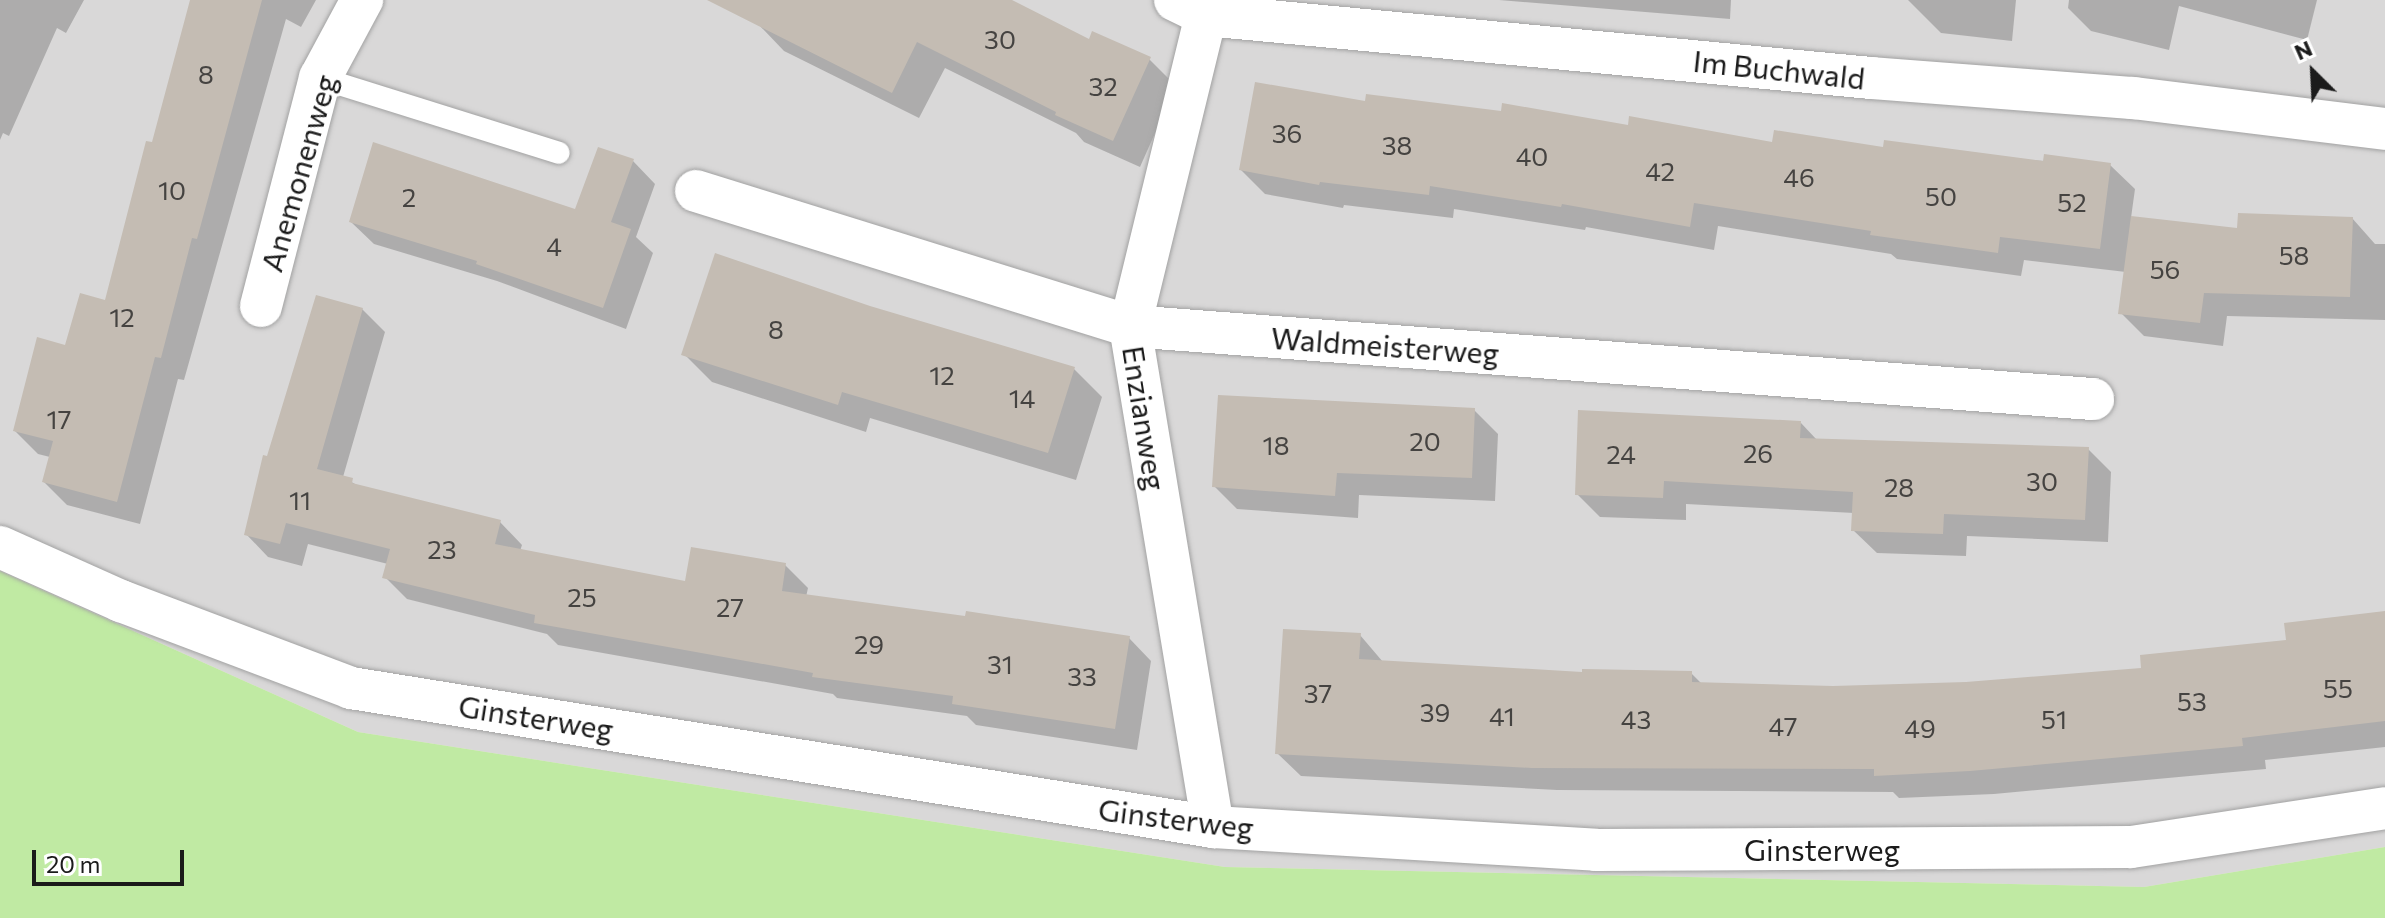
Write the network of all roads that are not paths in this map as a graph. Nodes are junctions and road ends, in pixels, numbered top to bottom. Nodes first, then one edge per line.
1 (362, 0) edge
2 (1190, 7) edge
3 (320, 78) junction
4 (2385, 129) edge
5 (559, 153) dead end
6 (696, 191) dead end
7 (261, 306) dead end
8 (1130, 326) junction
9 (2093, 399) dead end
10 (0, 547) edge
11 (2385, 808) edge
12 (1213, 827) junction

1 - 3 street, Anemonenweg
2 - 4 street, Im Buchwald
2 - 8 street, Enzianweg
3 - 5 lane
3 - 7 street, Anemonenweg
6 - 8 street, Waldmeisterweg
8 - 9 street, Waldmeisterweg
8 - 12 street, Enzianweg
10 - 12 street, Ginsterweg
11 - 12 street, Ginsterweg

